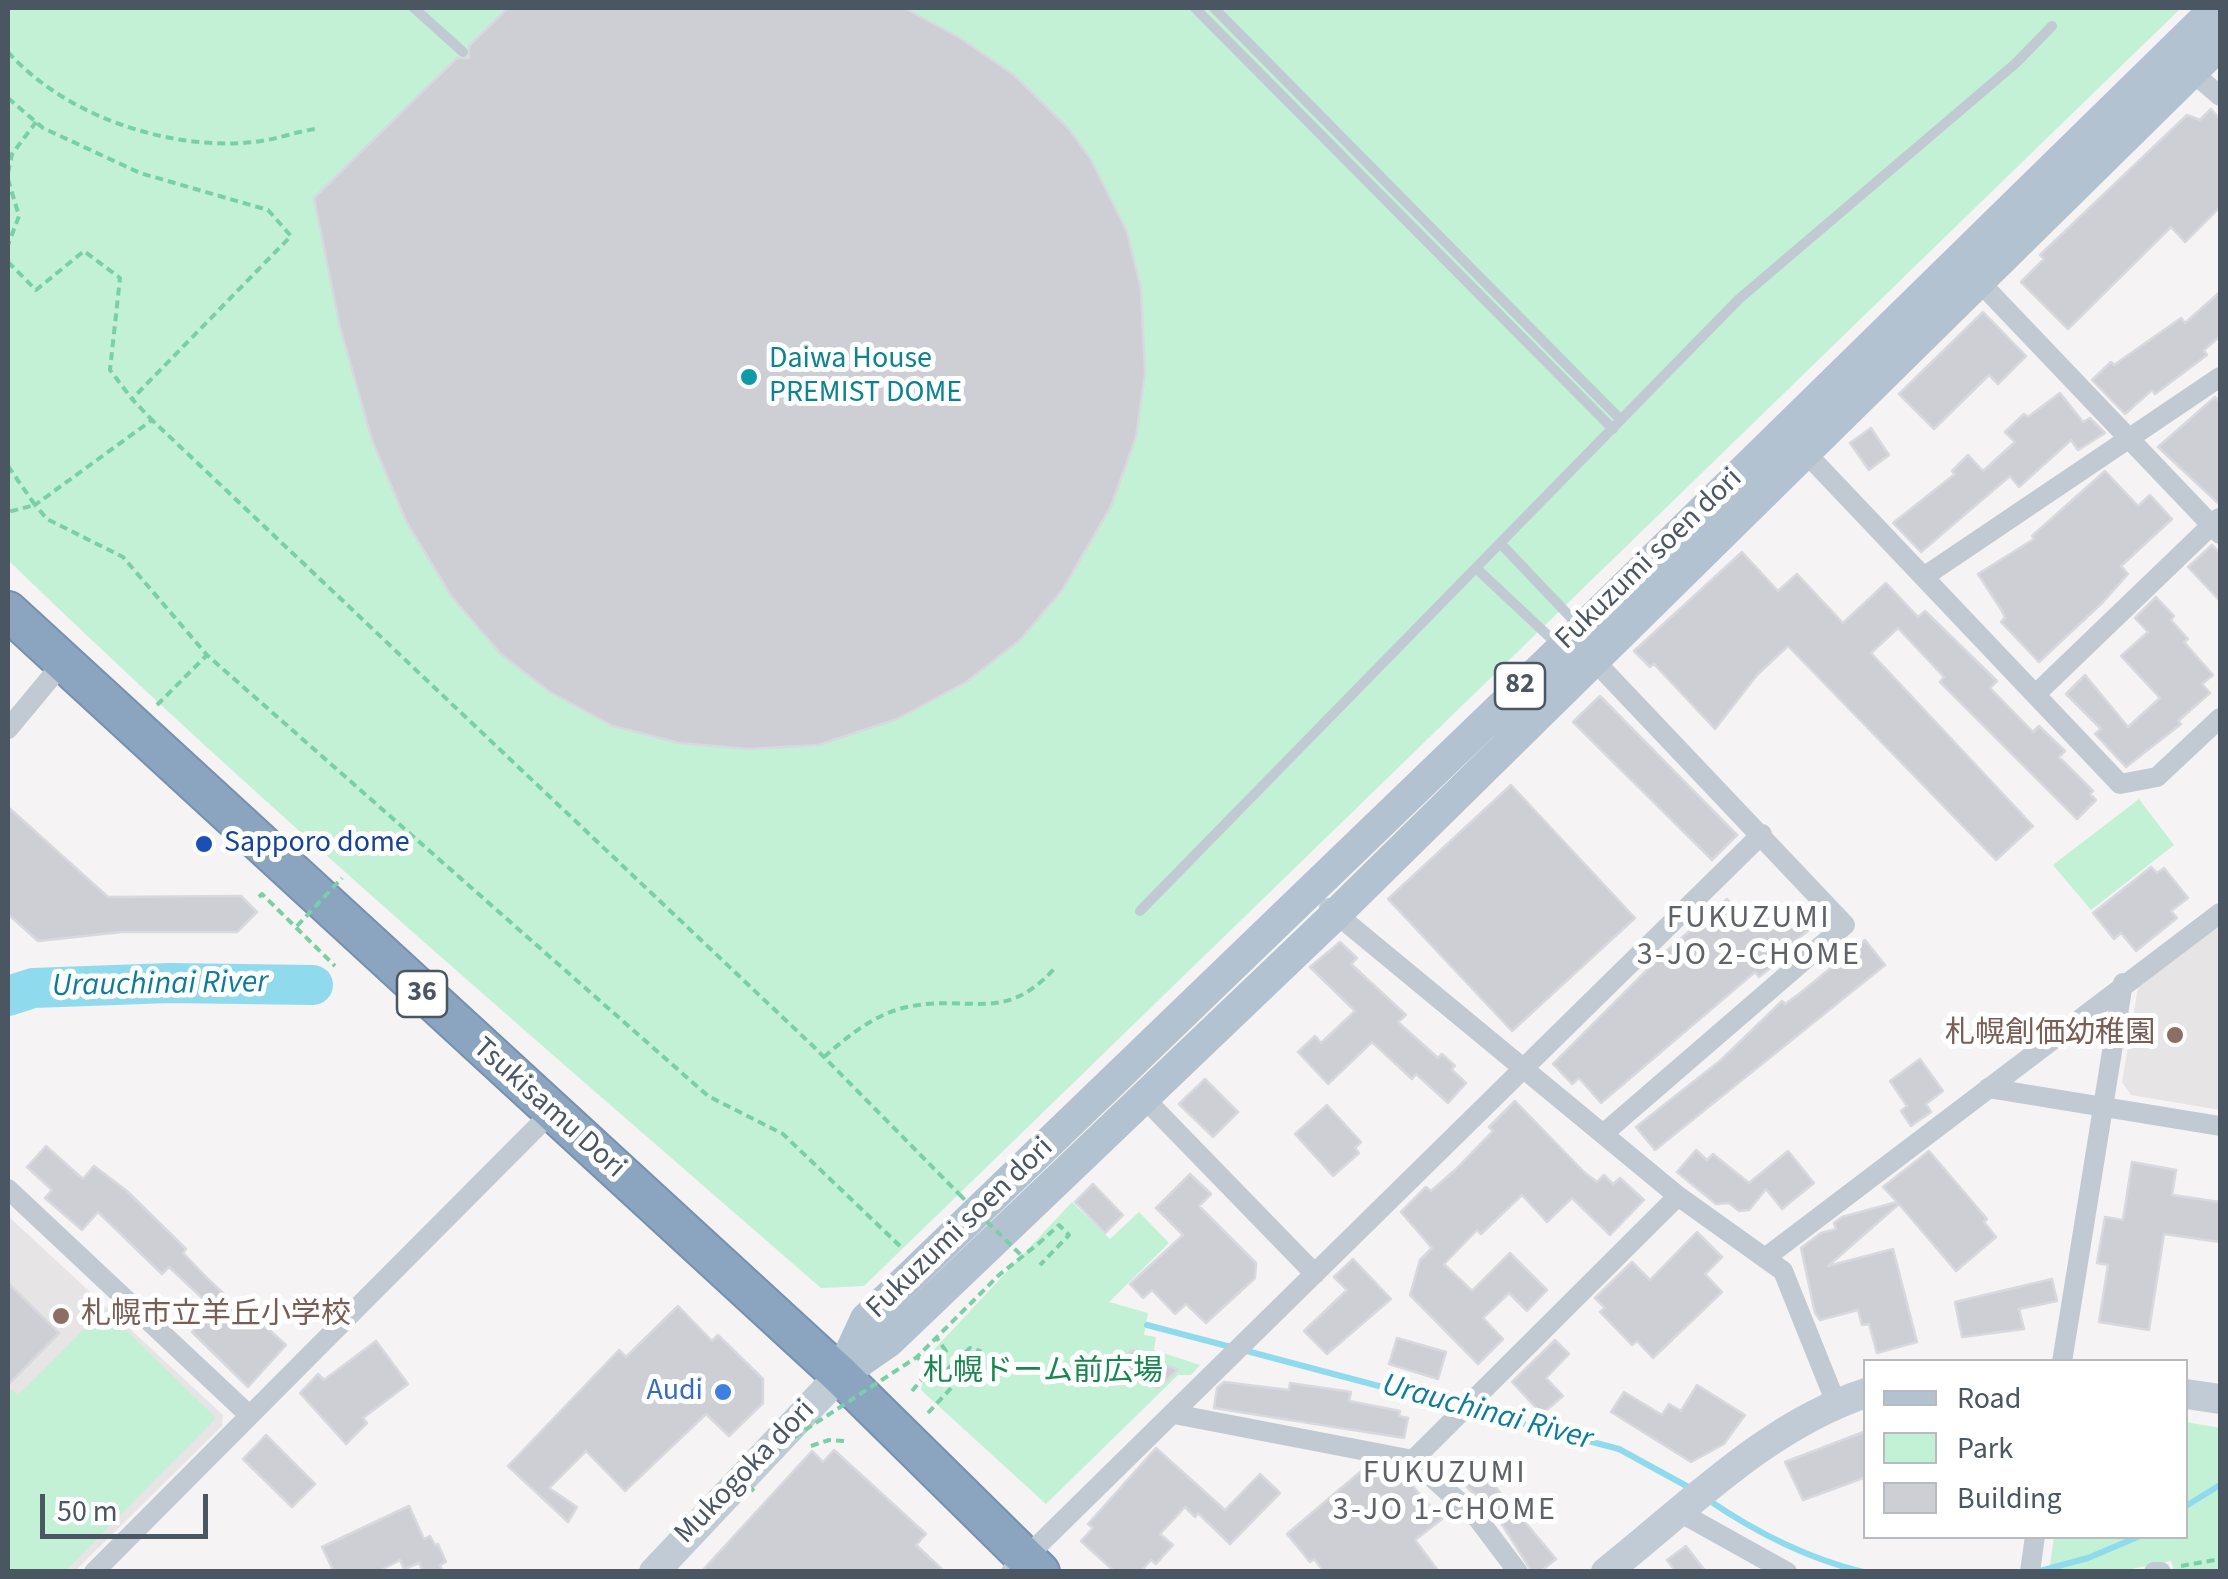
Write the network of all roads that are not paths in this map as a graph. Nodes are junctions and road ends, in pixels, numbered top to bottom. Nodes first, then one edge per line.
1 (414, 8) edge
2 (1195, 8) edge
3 (1214, 8) edge
4 (2216, 8) edge
5 (2052, 26) dead end
6 (2220, 44) edge
7 (463, 52) dead end
8 (2192, 72) junction
9 (2220, 96) edge
10 (1968, 270) junction
11 (2220, 376) edge
12 (1617, 425) junction
13 (2128, 438) junction
14 (1806, 452) junction
15 (2218, 525) edge
16 (1501, 544) junction
17 (1477, 569) junction
18 (1924, 576) junction
19 (8, 611) edge
20 (1576, 643) junction
21 (62, 664) junction
22 (2037, 693) junction
23 (2220, 718) edge
24 (8, 729) edge
25 (1762, 834) junction
26 (1310, 891) junction
27 (1140, 911) dead end
28 (2220, 913) edge
29 (1336, 914) junction
30 (2123, 983) junction
31 (1524, 1068) junction
32 (1988, 1088) junction
33 (1143, 1097) junction
34 (2104, 1107) junction
35 (552, 1112) junction
36 (2220, 1126) edge
37 (1603, 1134) junction
38 (8, 1189) edge
39 (1678, 1196) junction
40 (1765, 1258) junction
41 (1314, 1274) junction
42 (2062, 1359) edge
43 (840, 1375) junction
44 (1863, 1394) edge
45 (2188, 1394) edge
46 (2220, 1399) edge
47 (1836, 1403) junction
48 (1174, 1414) junction
49 (248, 1415) junction
50 (1413, 1460) junction
51 (1687, 1508) junction
52 (1025, 1567) edge
53 (656, 1571) edge
54 (94, 1572) edge
55 (1518, 1572) edge
56 (1606, 1572) edge
57 (1788, 1572) edge

1 - 7 lane
2 - 12 lane
3 - 12 lane
4 - 10 main road, Fukuzumi soen dori / 82
5 - 12 lane
6 - 8 main road, Fukuzumi soen dori / 82
8 - 9 street
8 - 10 main road, Fukuzumi soen dori / 82
10 - 13 street
10 - 14 main road, Fukuzumi soen dori / 82
10 - 20 main road, Fukuzumi soen dori / 82
11 - 13 street
12 - 16 lane
13 - 15 street
13 - 18 street
14 - 18 street
14 - 20 main road, Fukuzumi soen dori / 82
15 - 22 street
16 - 17 lane
16 - 20 lane
17 - 20 lane
17 - 27 lane
18 - 22 street
19 - 21 highway, Tsukisamu Dori / 36
20 - 25 street
20 - 26 main road, Fukuzumi soen dori / 82
20 - 29 main road, Fukuzumi soen dori / 82
21 - 24 street
21 - 35 highway, Tsukisamu Dori / 36
22 - 23 street
25 - 31 street
25 - 37 street
26 - 29 street
26 - 43 main road, Fukuzumi soen dori / 82
28 - 30 street
29 - 31 street
29 - 33 main road, Fukuzumi soen dori / 82
30 - 32 street
30 - 34 street
31 - 37 street
31 - 41 street
32 - 34 street
32 - 40 street
33 - 41 street
33 - 43 main road, Fukuzumi soen dori / 82
34 - 36 street
34 - 42 street
35 - 43 highway, Tsukisamu Dori / 36
35 - 49 street
37 - 39 street
38 - 49 street
39 - 40 street
39 - 50 street
40 - 47 street
41 - 48 street
43 - 52 highway, Tsukisamu Dori / 36
43 - 53 street, Mukogoka dori
44 - 47 street
45 - 46 street
47 - 51 street
48 - 50 street
48 - 52 street
49 - 54 street
50 - 55 street
51 - 56 street
51 - 57 street

